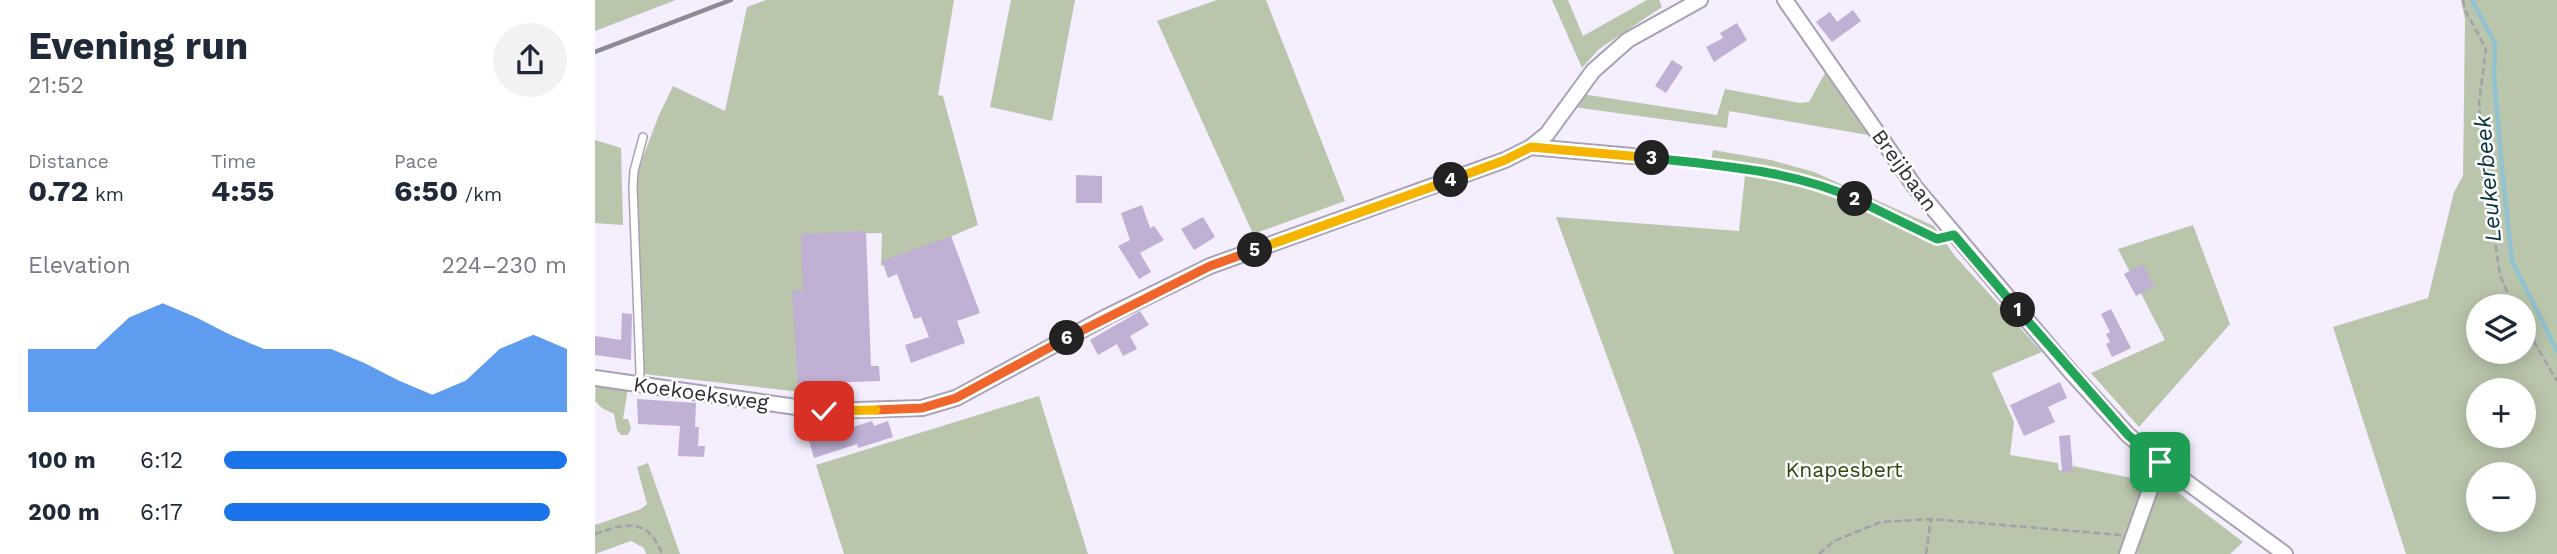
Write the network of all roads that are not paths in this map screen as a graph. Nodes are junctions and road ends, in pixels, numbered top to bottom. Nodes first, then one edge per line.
1 (1700, 0) edge
2 (1785, 0) edge
3 (643, 137) dead end
4 (1531, 147) junction
5 (1632, 156) road end
6 (595, 378) edge
7 (639, 383) junction
8 (2160, 462) junction
9 (2127, 554) edge
10 (2285, 554) edge

1 - 4 street, Koekoeksweg
2 - 8 street, Breijbaan
3 - 7 lane
4 - 5 street
4 - 7 street, Koekoeksweg
6 - 7 street, Koekoeksweg
8 - 9 street
8 - 10 street, Breijbaan

